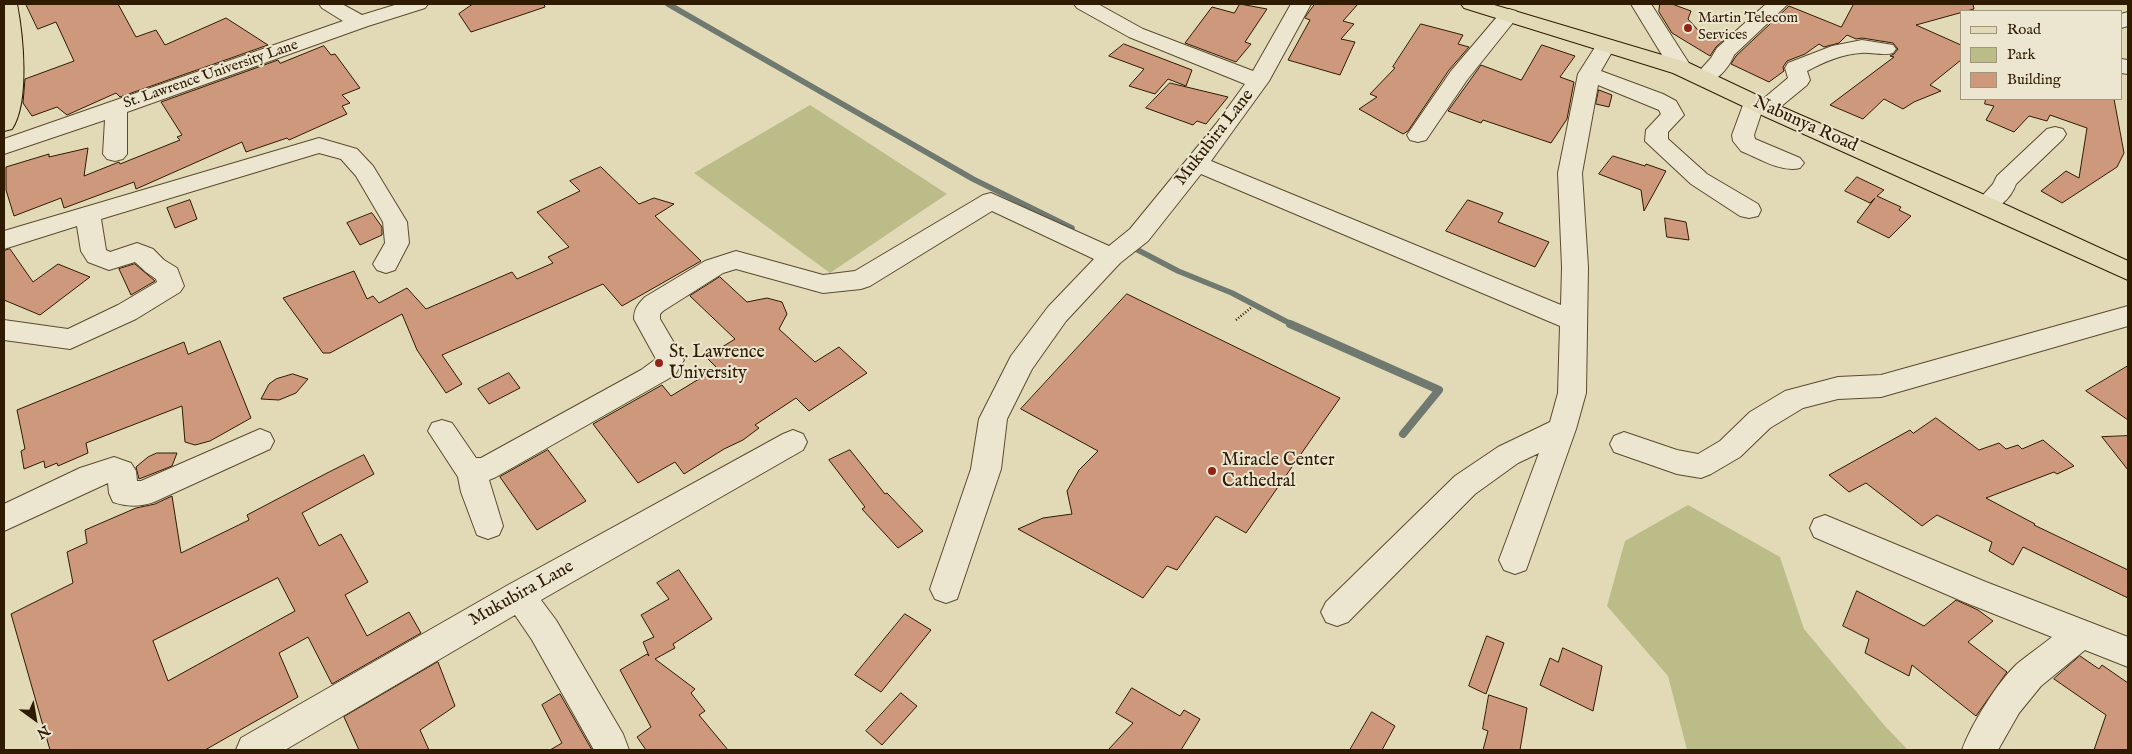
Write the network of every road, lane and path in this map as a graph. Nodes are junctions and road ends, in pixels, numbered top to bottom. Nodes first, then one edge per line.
1 (7, 4) edge
2 (329, 4) edge
3 (418, 4) edge
4 (1084, 4) edge
5 (1301, 4) edge
6 (1471, 4) edge
7 (1778, 4) edge
8 (1509, 15) junction
9 (362, 22) junction
10 (1613, 47) junction
11 (1670, 49) edge
12 (1886, 49) dead end
13 (1589, 74) junction
14 (1258, 81) junction
15 (1759, 105) junction
16 (116, 108) junction
17 (4, 124) edge
18 (2055, 134) dead end
19 (1418, 135) dead end
20 (4, 147) edge
21 (115, 154) dead end
22 (1792, 163) dead end
23 (1196, 164) junction
24 (1986, 205) junction
25 (1749, 210) dead end
26 (88, 216) junction
27 (4, 240) edge
28 (1111, 257) junction
29 (386, 264) dead end
30 (2128, 271) edge
31 (1252, 306) dead end
32 (2128, 316) edge
33 (1236, 320) dead end
34 (1574, 321) junction
35 (4, 330) edge
36 (1562, 429) junction
37 (442, 430) dead end
38 (260, 441) dead end
39 (794, 442) dead end
40 (1624, 444) dead end
41 (472, 471) junction
42 (4, 518) edge
43 (488, 526) dead end
44 (1825, 528) dead end
45 (1515, 560) dead end
46 (946, 589) dead end
47 (519, 595) junction
48 (1337, 612) dead end
49 (2082, 633) junction
50 (2128, 652) edge
51 (253, 750) edge
52 (612, 750) edge
53 (1979, 750) edge

1 - 17 main road
2 - 9 street
3 - 9 street, St. Lawrence University Lane
4 - 14 street
5 - 14 street, Mukubira Lane
6 - 8 main road
7 - 11 street
8 - 10 main road
8 - 19 street
9 - 16 street, St. Lawrence University Lane
10 - 11 main road
10 - 13 street
11 - 15 main road, Nabunya Road
12 - 15 street
13 - 25 street
13 - 34 street
14 - 23 street, Mukubira Lane
15 - 22 street
15 - 24 main road, Nabunya Road
16 - 20 street, St. Lawrence University Lane
16 - 21 street
18 - 24 street
23 - 28 street, Mukubira Lane
23 - 34 street
24 - 30 main road, Nabunya Road
26 - 27 street
26 - 29 street
26 - 35 street
28 - 41 street
28 - 46 street, Mukubira Lane
31 - 33 path
32 - 40 street
34 - 36 street
36 - 45 street
36 - 48 street
37 - 41 street
38 - 42 street
39 - 47 street, Mukubira Lane
41 - 43 street
44 - 49 street
47 - 51 street, Mukubira Lane
47 - 52 street
49 - 50 street
49 - 53 street

